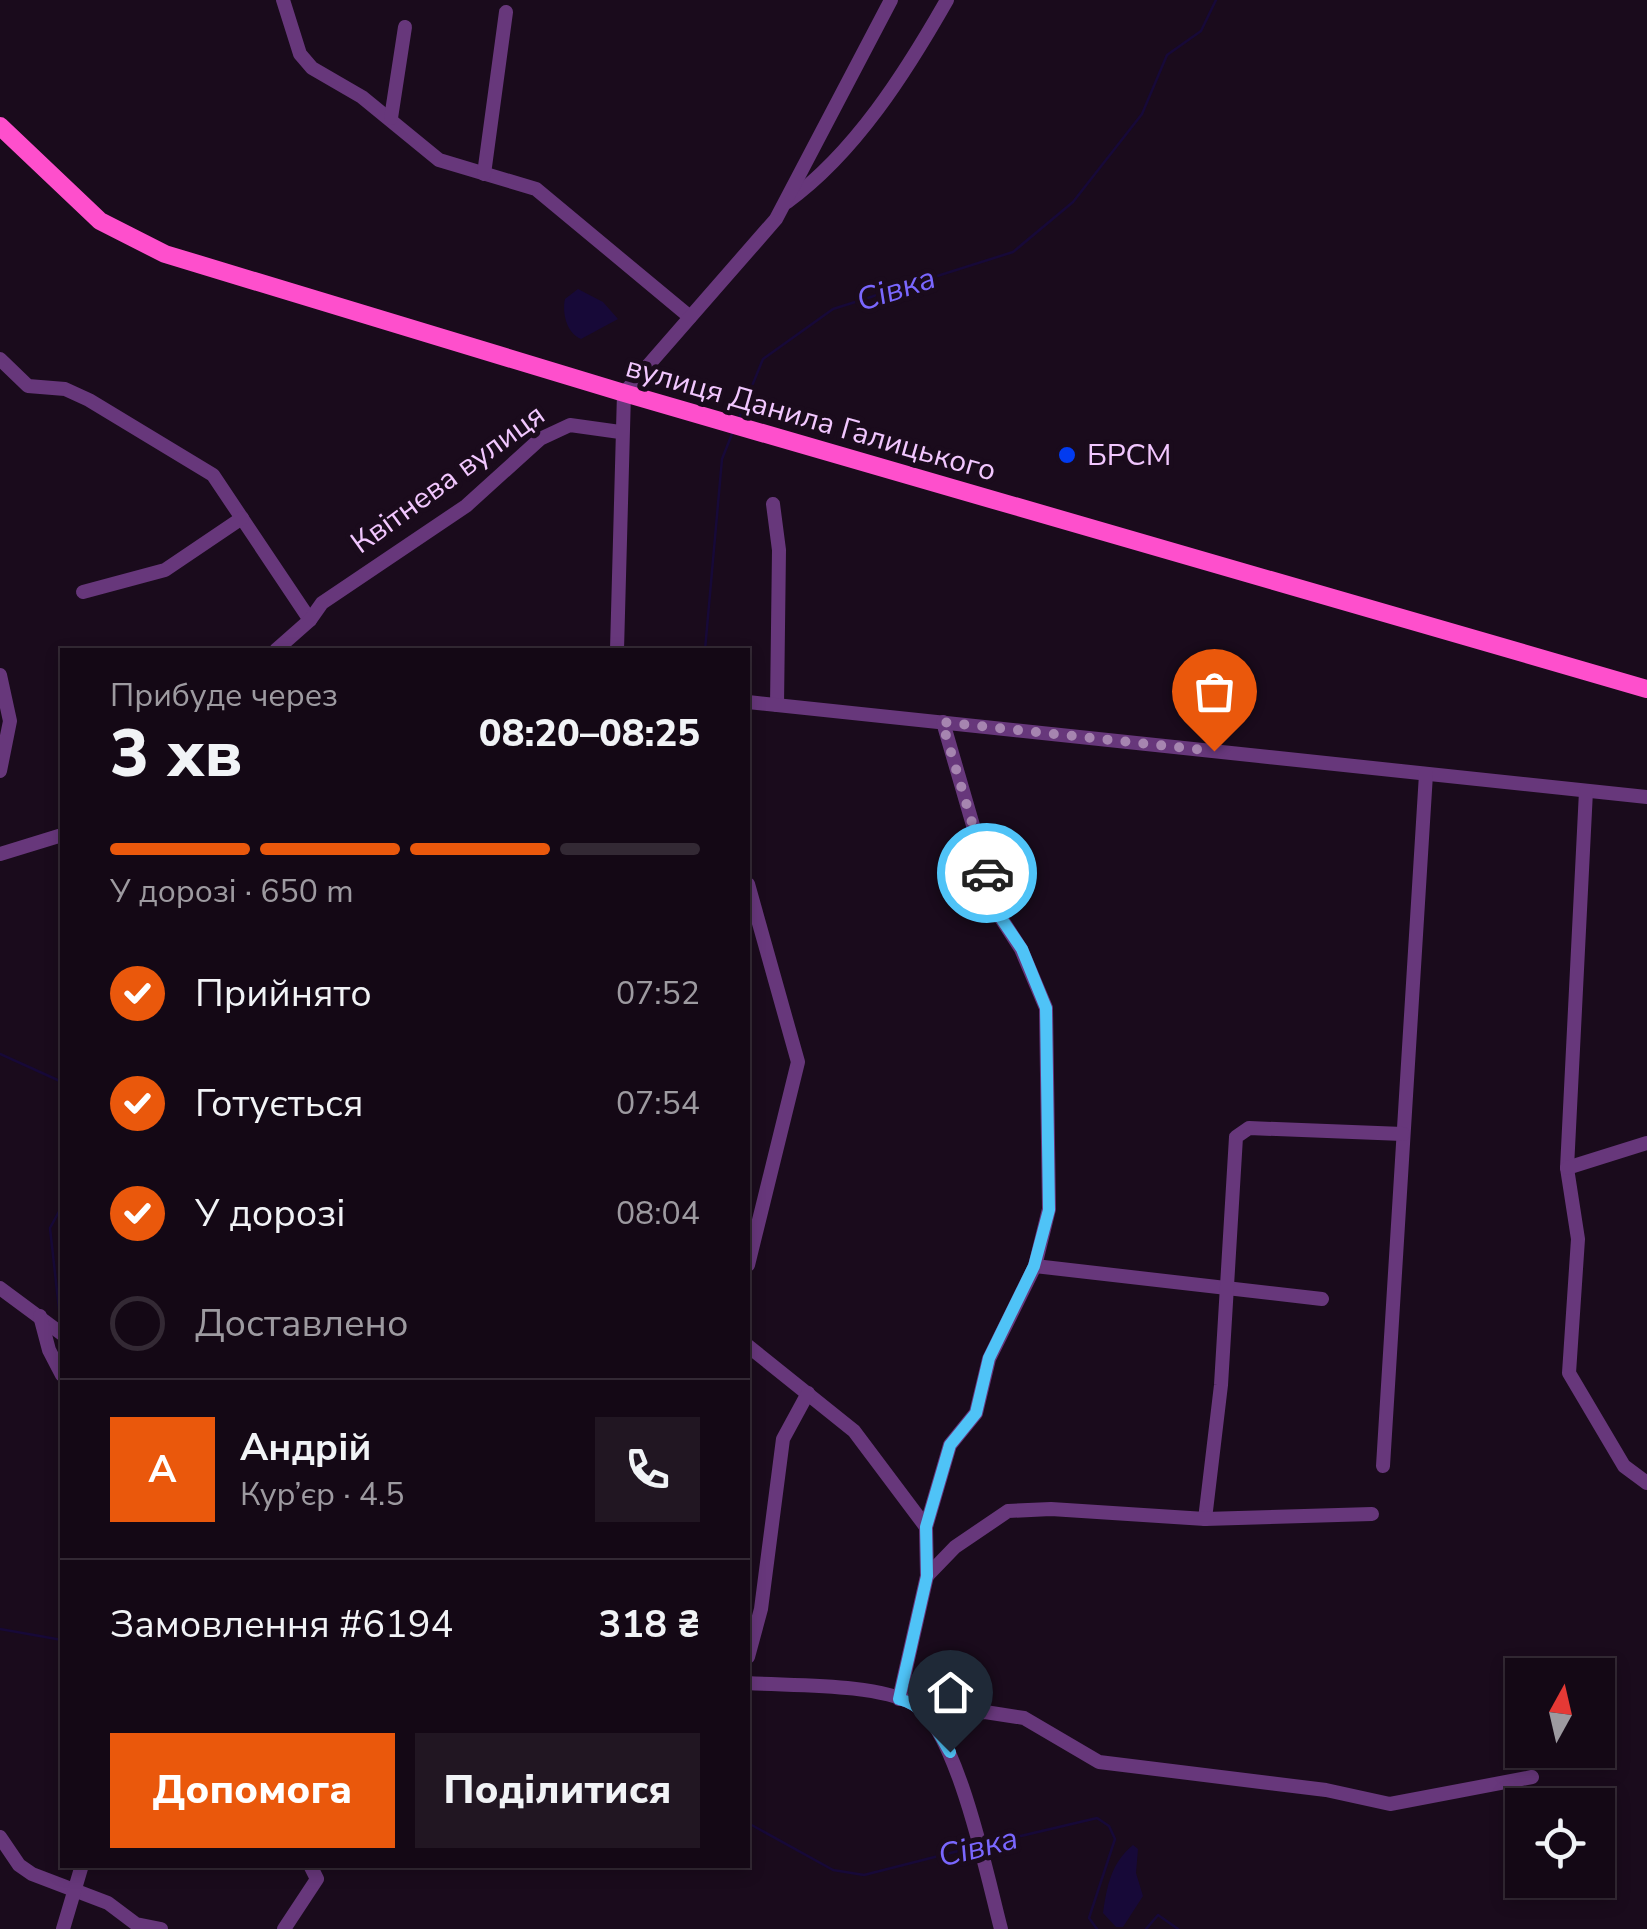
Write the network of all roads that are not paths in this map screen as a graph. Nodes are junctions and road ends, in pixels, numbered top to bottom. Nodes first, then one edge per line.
1 (283, 0) edge
2 (891, 0) edge
3 (947, 0) edge
4 (506, 12) dead end
5 (404, 27) dead end
6 (391, 118) junction
7 (0, 126) edge
8 (484, 174) junction
9 (782, 206) junction
10 (690, 317) junction
11 (0, 359) edge
12 (624, 392) junction
13 (620, 432) junction
14 (773, 504) dead end
15 (242, 518) junction
16 (83, 592) dead end
17 (310, 620) junction
18 (278, 648) edge
19 (617, 648) edge
20 (0, 675) edge
21 (1647, 689) edge
22 (777, 705) junction
23 (750, 706) edge
24 (942, 722) junction
25 (0, 772) edge
26 (1426, 774) junction
27 (1586, 791) junction
28 (1647, 798) edge
29 (60, 835) edge
30 (0, 854) edge
31 (750, 891) edge
32 (1403, 1134) junction
33 (1647, 1143) edge
34 (1567, 1168) junction
35 (750, 1257) edge
36 (1034, 1266) junction
37 (0, 1288) edge
38 (1228, 1288) junction
39 (1322, 1299) dead end
40 (43, 1318) junction
41 (60, 1332) edge
42 (750, 1348) edge
43 (60, 1371) edge
44 (808, 1393) junction
45 (1383, 1466) dead end
46 (1647, 1483) edge
47 (1372, 1514) dead end
48 (1205, 1519) junction
49 (926, 1527) junction
50 (927, 1576) junction
51 (750, 1650) edge
52 (750, 1683) edge
53 (899, 1699) junction
54 (930, 1718) junction
55 (1532, 1777) dead end
56 (0, 1837) edge
57 (81, 1868) edge
58 (312, 1868) edge
59 (76, 1888) junction
60 (63, 1929) edge
61 (162, 1929) edge
62 (284, 1929) edge
63 (1001, 1929) edge

1 - 6 street
2 - 9 street
3 - 9 street
4 - 8 street
5 - 6 street
6 - 8 street
7 - 12 main road, вулиця Данила Галицького
8 - 10 street
9 - 10 street
10 - 12 street
11 - 15 street
12 - 13 street
12 - 21 main road, вулиця Данила Галицького
13 - 17 street, Квітнева вулиця
13 - 19 street
14 - 22 street
15 - 16 street
15 - 17 street
17 - 18 street, Квітнева вулиця
20 - 25 street
22 - 23 street
22 - 24 street
24 - 26 street
24 - 36 street
26 - 27 street
26 - 32 street
27 - 28 street
27 - 34 street
29 - 30 street
31 - 35 street
32 - 38 street
32 - 45 street
33 - 34 street
34 - 46 street
36 - 38 street
36 - 49 street
37 - 40 street
38 - 39 street
38 - 48 street
40 - 41 street
40 - 43 street
42 - 44 street
44 - 49 street
44 - 51 street
47 - 48 street
48 - 50 street
49 - 50 street
50 - 53 street
52 - 53 street
53 - 54 street
54 - 55 street
54 - 63 street
56 - 59 street
57 - 59 street
58 - 62 street
59 - 60 street
59 - 61 street

